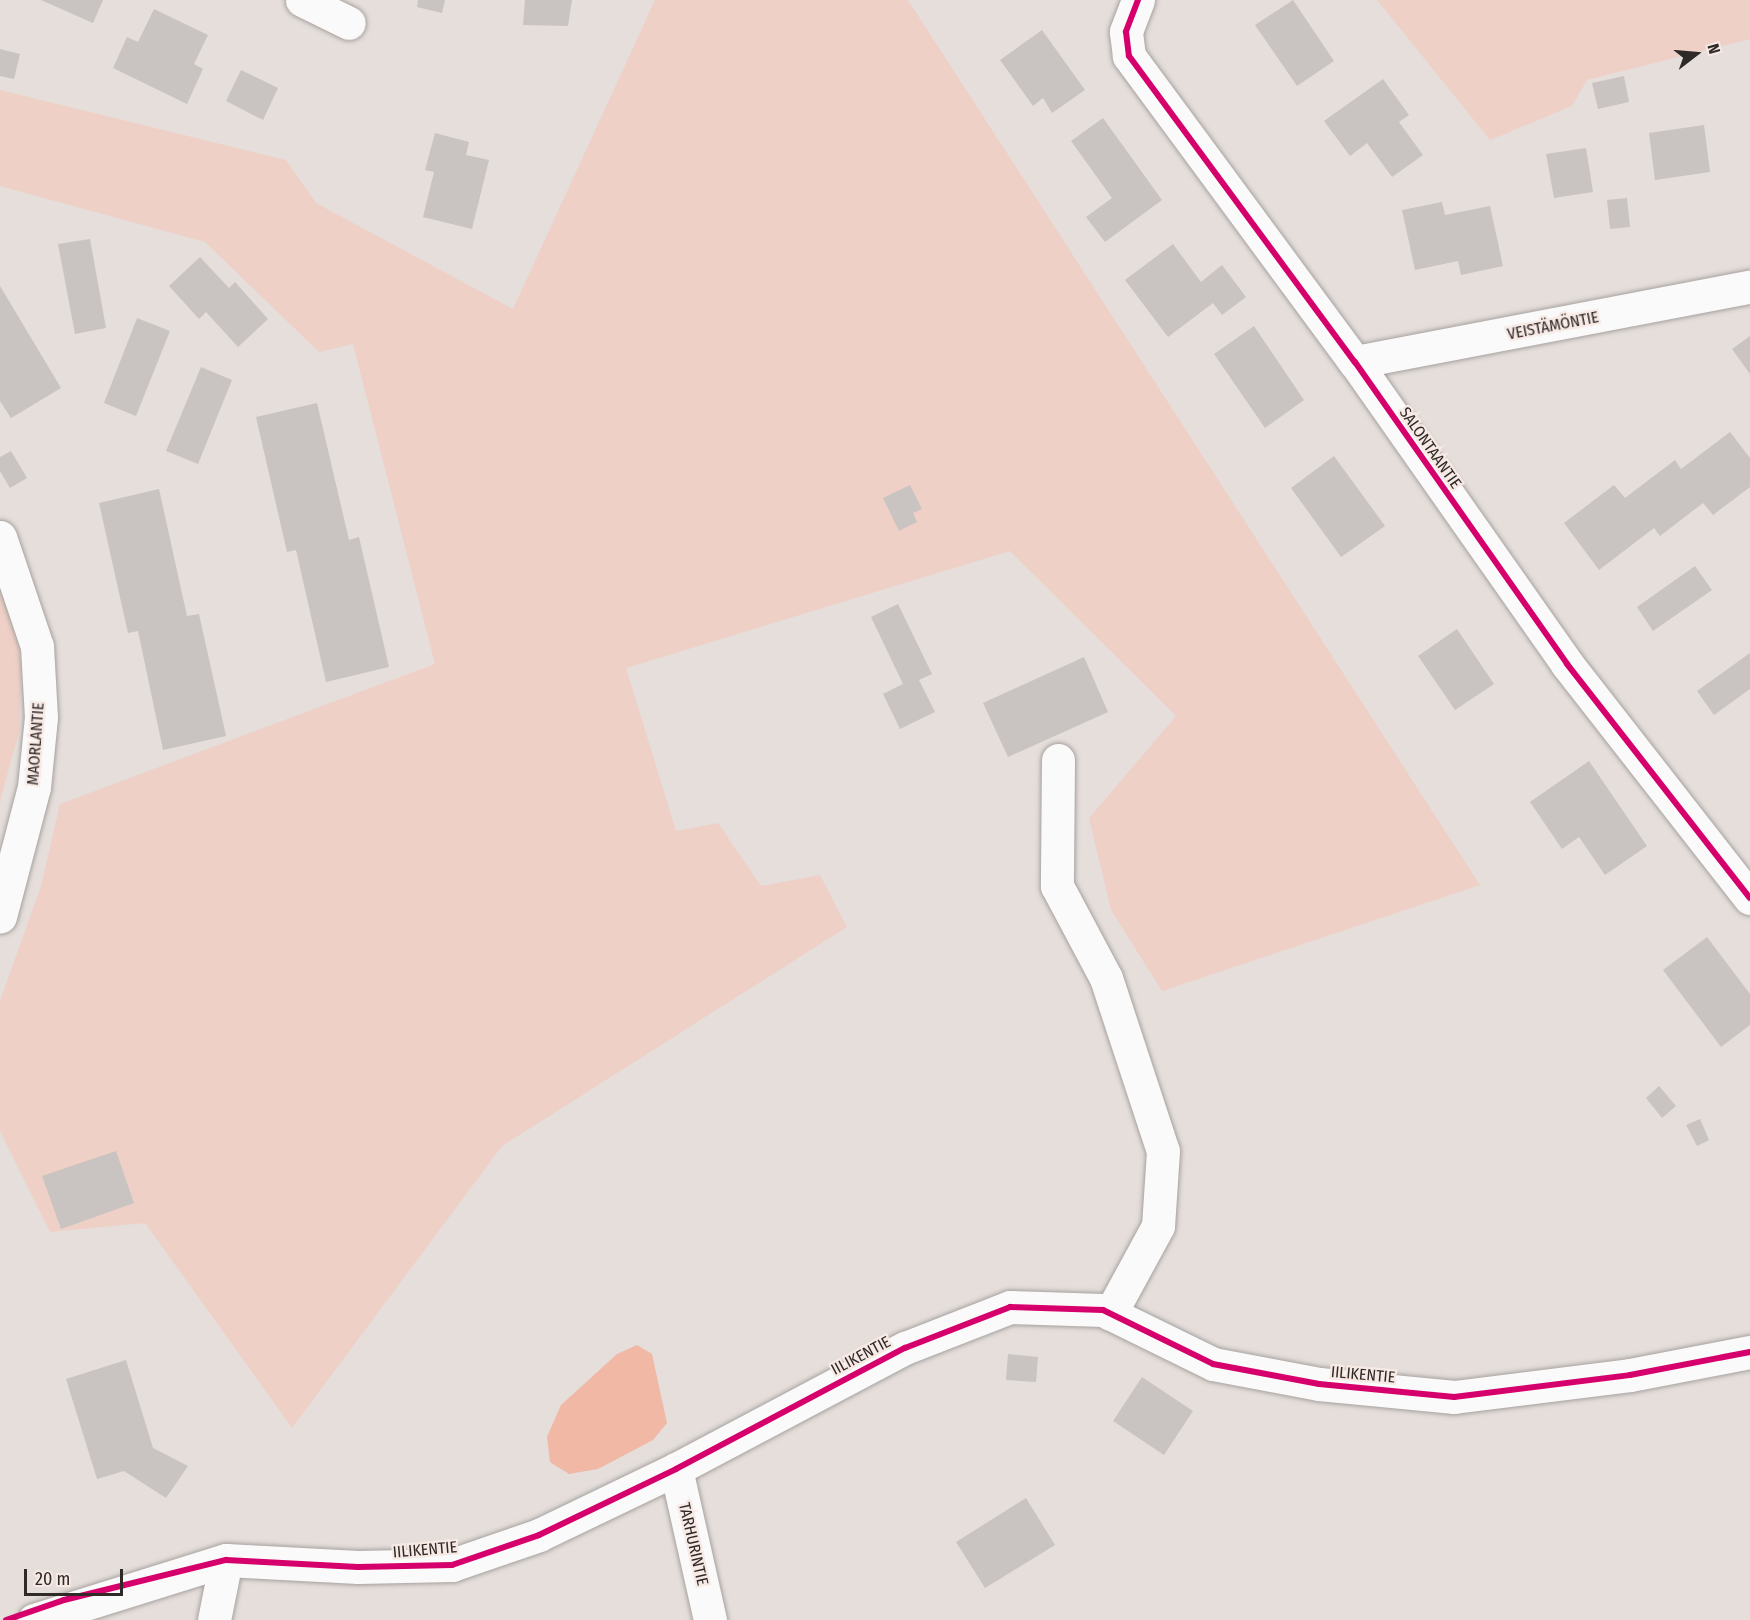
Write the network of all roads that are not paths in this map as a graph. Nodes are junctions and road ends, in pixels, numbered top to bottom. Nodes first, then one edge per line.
1 (302, 0) edge
2 (1138, 0) edge
3 (349, 23) dead end
4 (1750, 287) edge
5 (1355, 362) junction
6 (0, 537) edge
7 (1058, 760) dead end
8 (1750, 898) edge
9 (0, 917) edge
10 (1110, 1314) junction
11 (1750, 1352) edge
12 (676, 1469) junction
13 (226, 1560) junction
14 (34, 1620) edge
15 (214, 1620) edge
16 (710, 1620) edge

1 - 3 street
2 - 5 street, SALONTAANTIE
4 - 5 street, VEISTÄMÖNTIE
5 - 8 street, SALONTAANTIE
6 - 9 street, MAORLANTIE
7 - 10 street
10 - 11 street, IILIKENTIE
10 - 12 street, IILIKENTIE
12 - 13 street, IILIKENTIE
12 - 16 street, TARHURINTIE
13 - 14 street
13 - 15 street

